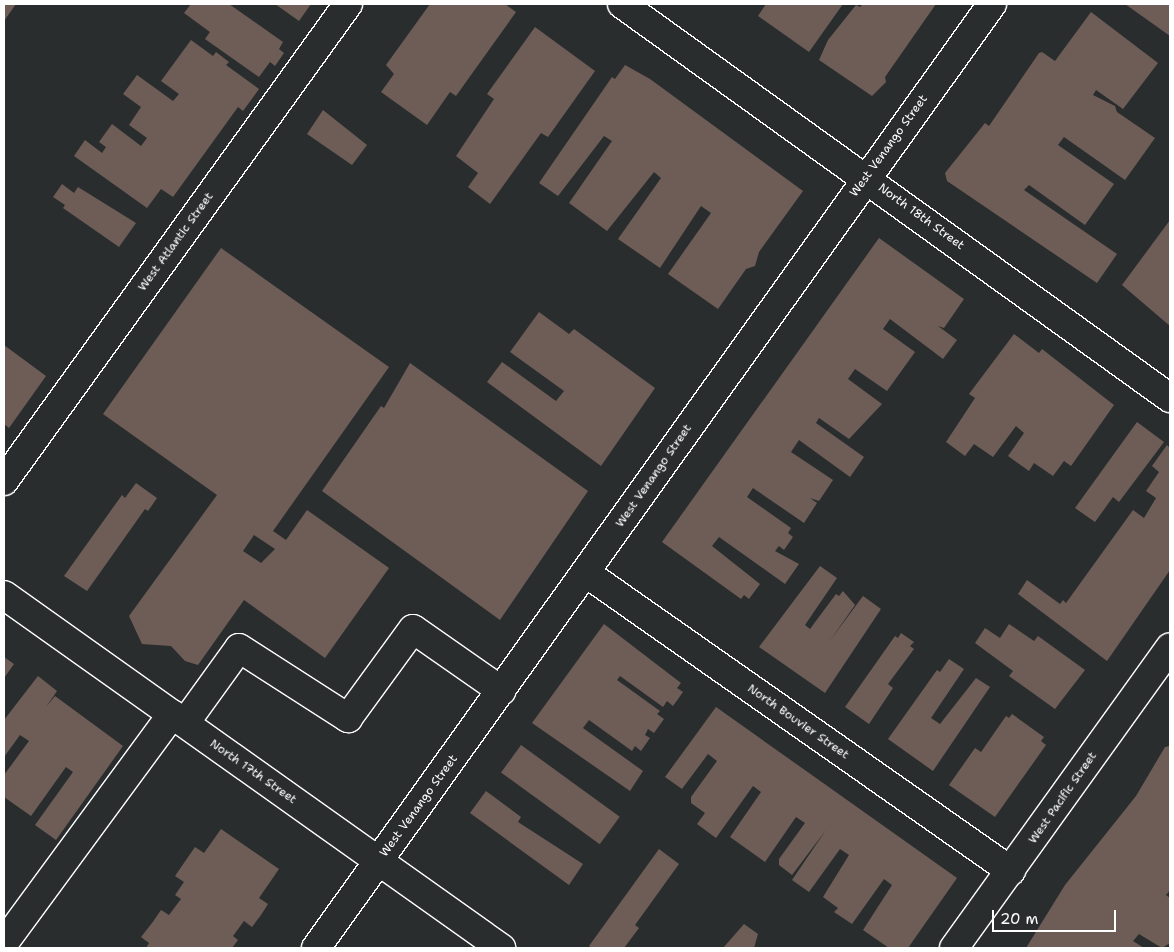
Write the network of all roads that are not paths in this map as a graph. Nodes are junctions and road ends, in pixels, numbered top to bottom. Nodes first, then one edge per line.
1 (348, 4) edge
2 (622, 4) edge
3 (992, 4) edge
4 (866, 177) junction
5 (1170, 398) edge
6 (4, 481) edge
7 (586, 573) junction
8 (4, 595) edge
9 (1170, 646) edge
10 (502, 691) junction
11 (178, 719) junction
12 (379, 861) junction
13 (1011, 871) junction
14 (4, 943) edge
15 (316, 948) edge
16 (501, 948) edge
17 (954, 948) edge

1 - 6 street, West Atlantic Street
2 - 4 street, North 18th Street
3 - 4 street, West Venango Street
4 - 5 street, North 18th Street
4 - 7 street, West Venango Street
7 - 10 street, West Venango Street
7 - 13 street, North Bouvier Street
8 - 11 street, North 17th Street
9 - 13 street, West Pacific Street
10 - 11 street
10 - 12 street, West Venango Street
11 - 12 street, North 17th Street
11 - 14 street
12 - 15 street, West Venango Street
12 - 16 street, North 17th Street
13 - 17 street, West Pacific Street

